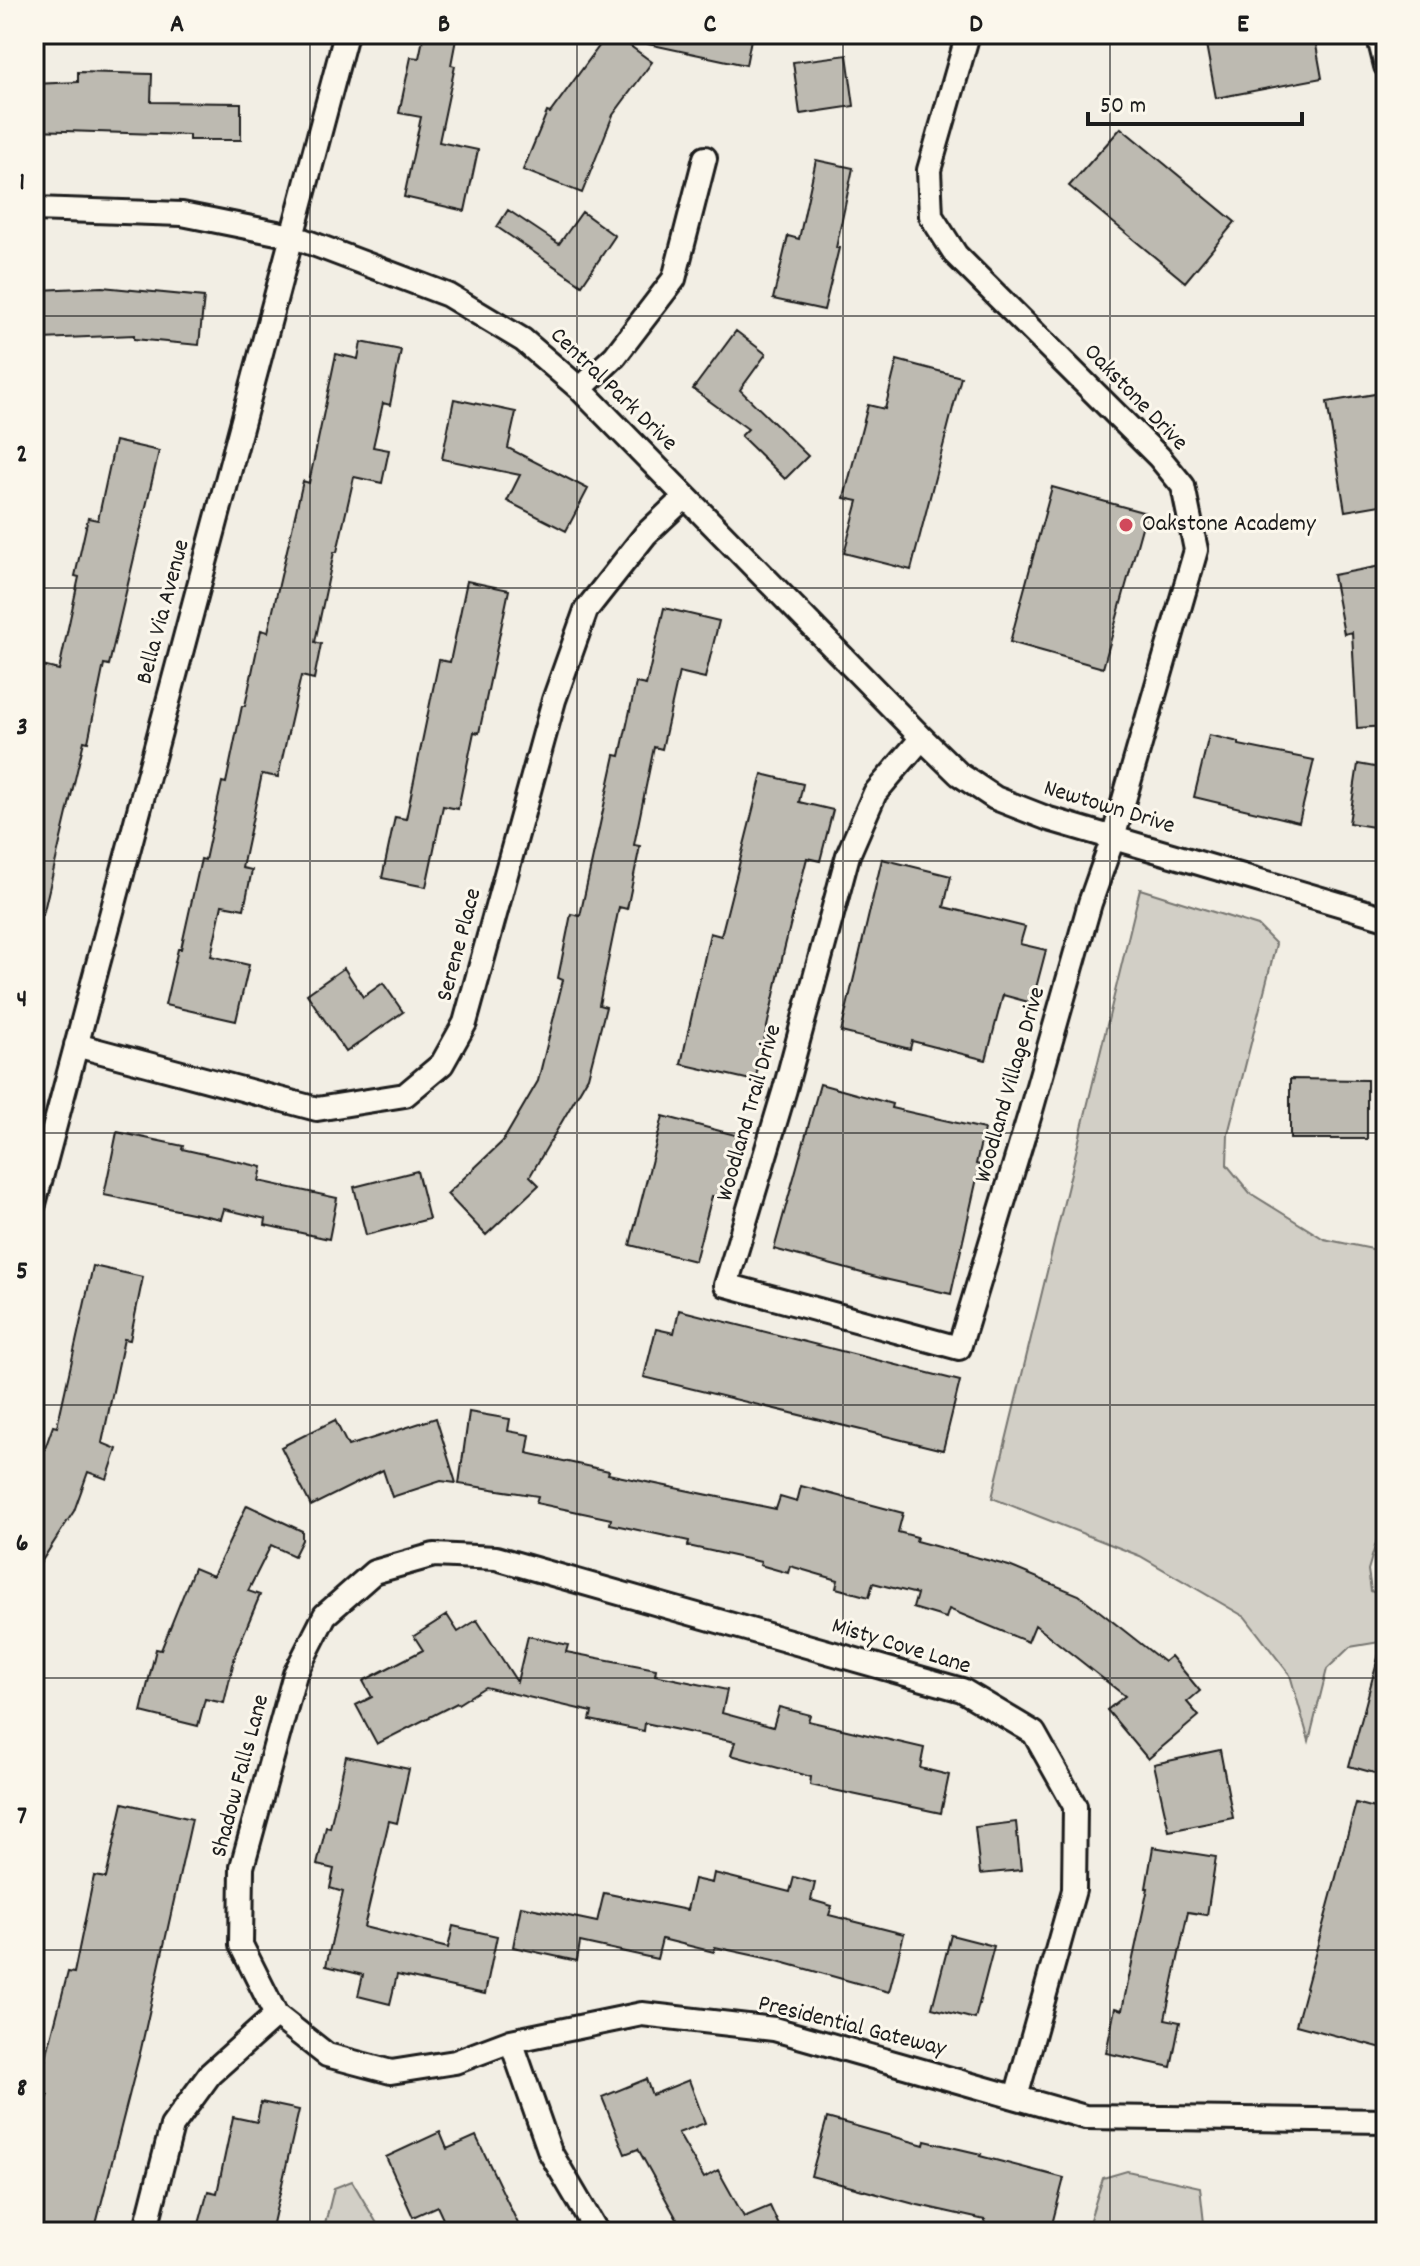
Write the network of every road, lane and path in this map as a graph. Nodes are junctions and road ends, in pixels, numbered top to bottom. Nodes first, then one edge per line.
1 (346, 34) edge
2 (968, 34) edge
3 (1378, 34) edge
4 (1386, 66) edge
5 (705, 158) dead end
6 (34, 209) edge
7 (292, 236) junction
8 (580, 389) junction
9 (685, 497) junction
10 (859, 675) joint
11 (922, 738) junction
12 (1113, 838) junction
13 (1386, 918) edge
14 (76, 1045) junction
15 (34, 1204) edge
16 (959, 1348) joint
17 (374, 1572) joint
18 (276, 2015) junction
19 (511, 2041) junction
20 (1016, 2097) junction
21 (1386, 2121) edge
22 (145, 2232) edge
23 (597, 2232) edge

1 - 7 street, Bella Via Avenue
2 - 12 street, Oakstone Drive
3 - 4 street
5 - 8 street
6 - 7 street, Central Park Drive
7 - 8 street, Central Park Drive
7 - 14 street, Bella Via Avenue
8 - 9 street, Central Park Drive
9 - 10 street, Central Park Drive
9 - 14 street, Serene Place
10 - 11 street, Newtown Drive
11 - 12 street, Newtown Drive
11 - 16 street, Woodland Trail Drive
12 - 13 street, Newtown Drive
12 - 16 street, Woodland Village Drive
14 - 15 street, Bella Via Avenue
17 - 18 street, Shadow Falls Lane
17 - 20 street, Misty Cove Lane
18 - 19 street, Presidential Gateway
18 - 22 street
19 - 20 street, Presidential Gateway
19 - 23 street
20 - 21 street, Presidential Gateway

